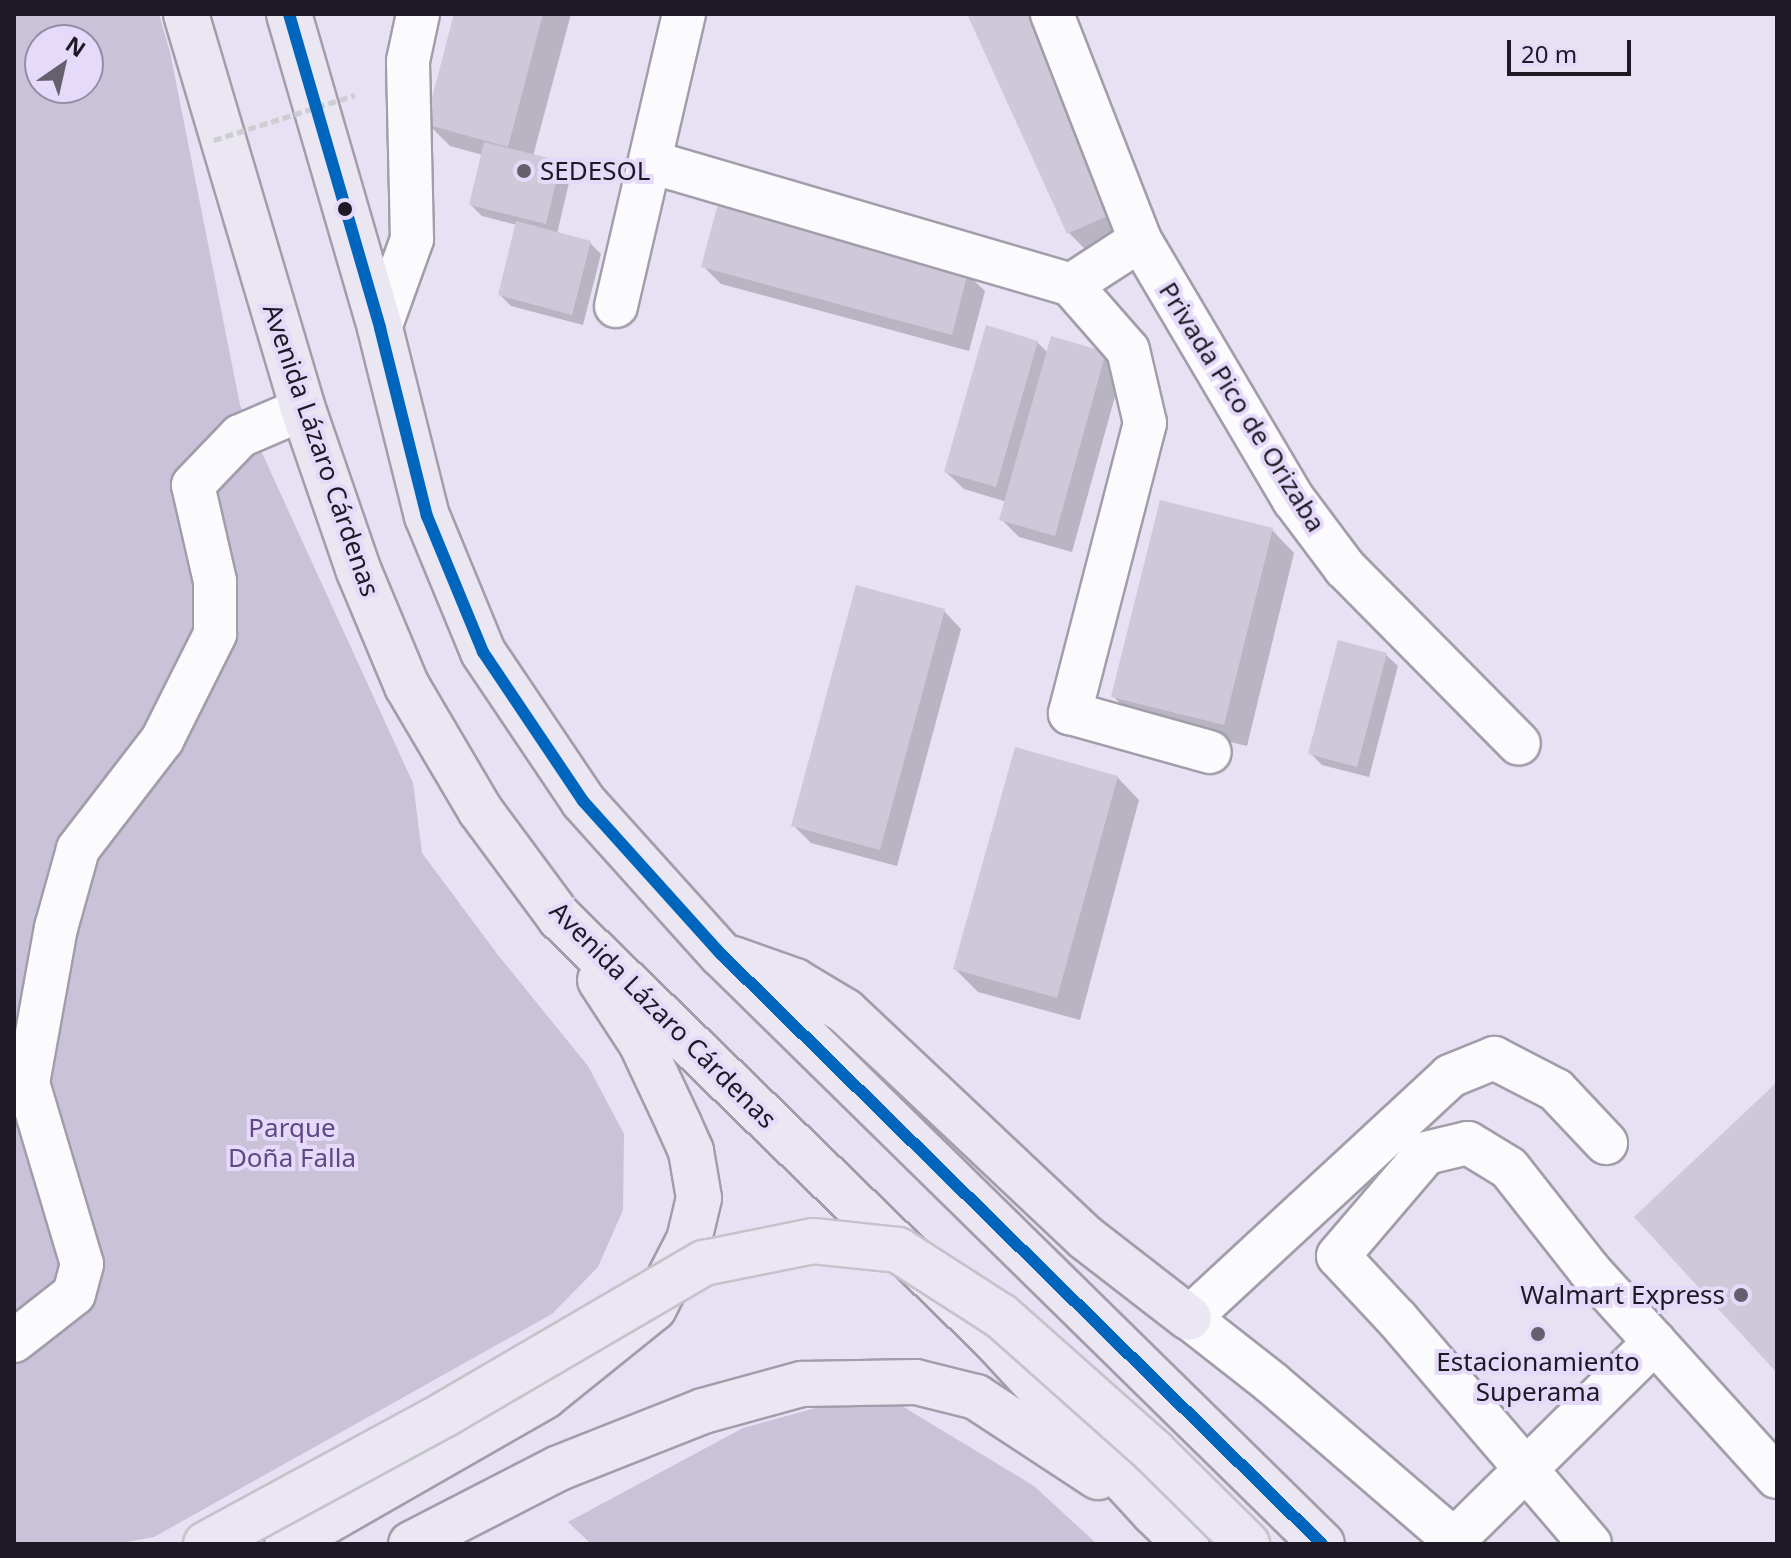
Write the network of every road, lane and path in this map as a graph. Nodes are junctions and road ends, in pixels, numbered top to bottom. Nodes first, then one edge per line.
1 (186, 14) edge
2 (289, 14) edge
3 (393, 14) edge
4 (418, 14) edge
5 (684, 14) edge
6 (1052, 14) edge
7 (408, 61) junction
8 (355, 95) dead end
9 (214, 140) dead end
10 (651, 162) junction
11 (1140, 240) junction
12 (1071, 285) junction
13 (616, 306) dead end
14 (380, 328) junction
15 (303, 409) junction
16 (1519, 744) dead end
17 (1210, 752) dead end
18 (560, 918) junction
19 (721, 954) junction
20 (21, 1089) edge
21 (1606, 1143) dead end
22 (1189, 1318) junction
23 (14, 1341) edge
24 (1655, 1342) junction
25 (1526, 1469) junction
26 (1777, 1477) edge
27 (1154, 1513) junction
28 (1457, 1542) edge
29 (206, 1544) edge
30 (287, 1544) edge
31 (411, 1544) edge
32 (1186, 1544) edge
33 (1247, 1544) edge
34 (1322, 1544) edge
35 (1590, 1544) edge

1 - 15 highway, Avenida Lázaro Cárdenas
2 - 14 highway
3 - 7 street
4 - 7 street
5 - 10 street
6 - 11 street, Privada Pico de Orizaba
7 - 14 street
8 - 9 path, bridge
10 - 12 street
10 - 13 street
11 - 12 street
11 - 16 street, Privada Pico de Orizaba
12 - 17 street
14 - 19 highway
15 - 18 highway, Avenida Lázaro Cárdenas
15 - 20 street
18 - 27 highway, Avenida Lázaro Cárdenas
18 - 30 highway
19 - 22 highway
19 - 34 highway
20 - 23 street
21 - 22 street
22 - 28 street
24 - 25 street
24 - 25 street
24 - 26 street
25 - 28 street
25 - 35 street
27 - 31 highway
27 - 32 highway, Avenida Lázaro Cárdenas
29 - 33 highway, bridge

